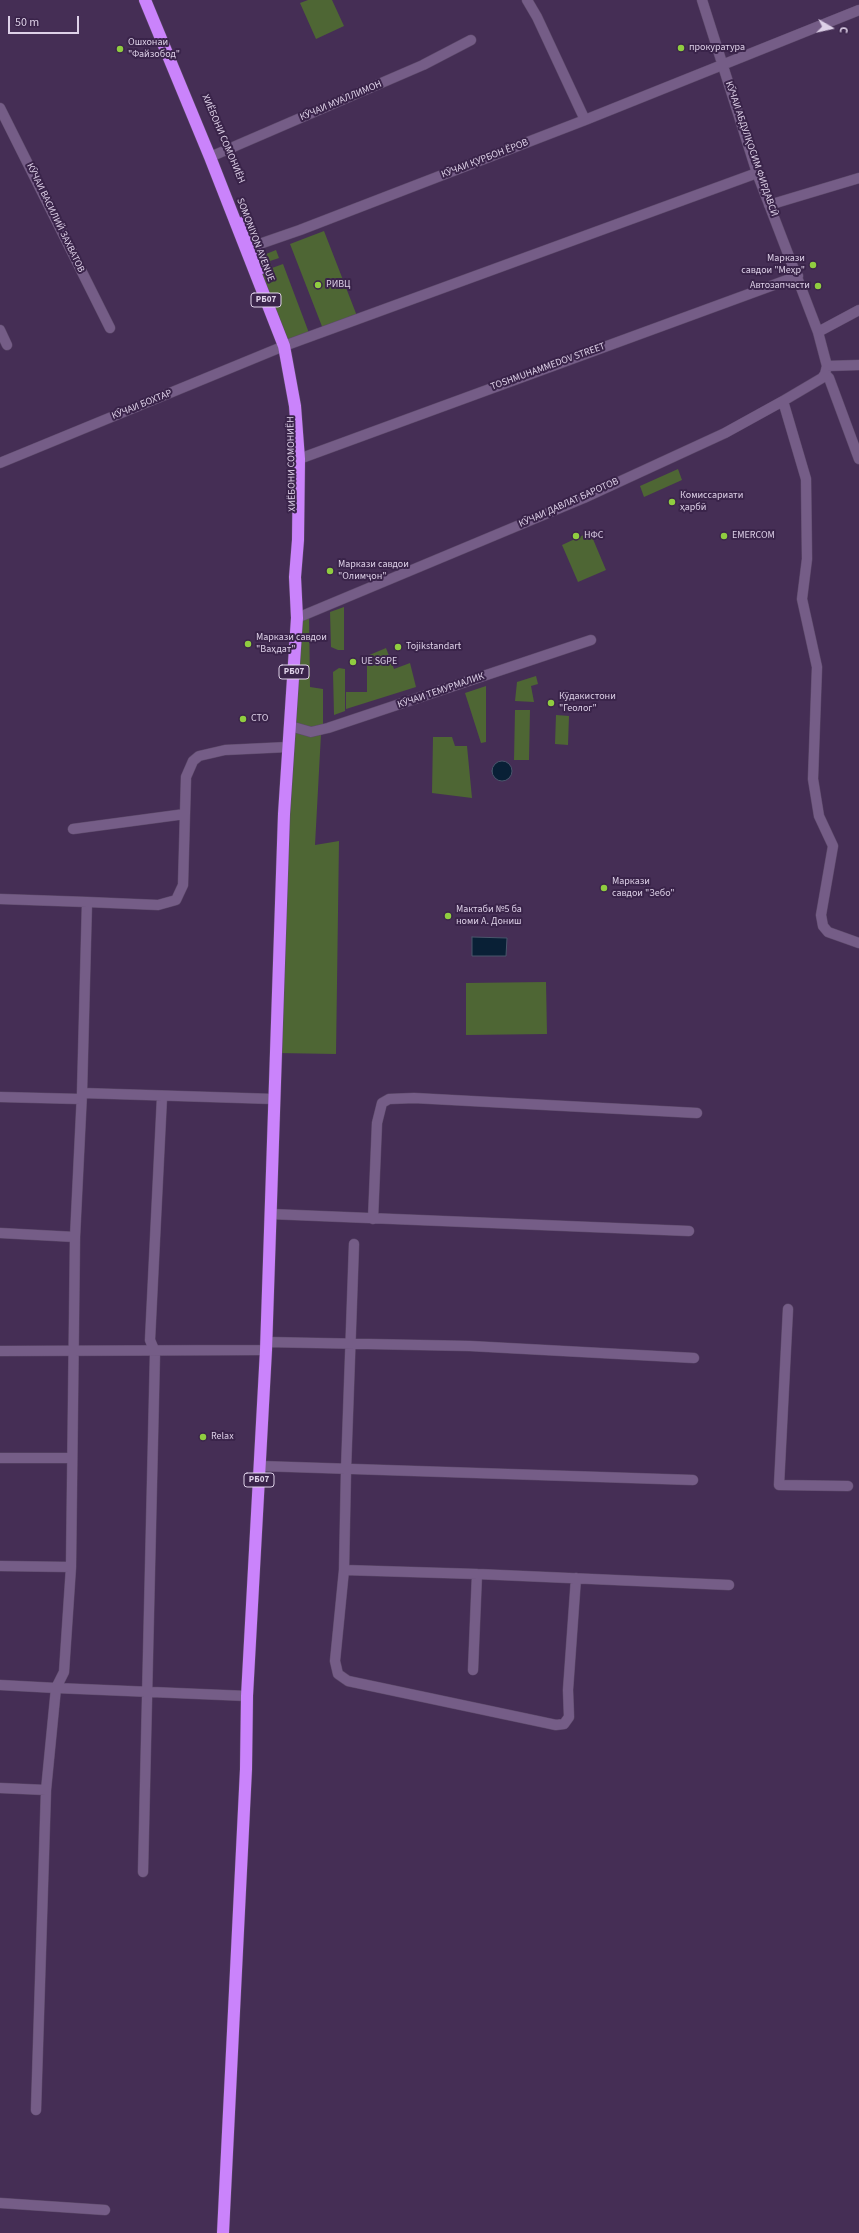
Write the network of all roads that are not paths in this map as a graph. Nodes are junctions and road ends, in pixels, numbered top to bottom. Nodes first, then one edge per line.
1 (145, 0) edge
2 (153, 0) edge
3 (527, 0) edge
4 (702, 0) edge
5 (859, 10) edge
6 (471, 40) dead end
7 (723, 66) junction
8 (0, 108) edge
9 (585, 120) junction
10 (213, 155) junction
11 (757, 172) junction
12 (859, 178) edge
13 (769, 205) junction
14 (250, 247) junction
15 (798, 276) junction
16 (859, 310) edge
17 (110, 328) dead end
18 (0, 330) edge
19 (818, 332) junction
20 (8, 345) dead end
21 (287, 345) junction
22 (859, 365) edge
23 (826, 370) junction
24 (783, 401) junction
25 (302, 458) junction
26 (859, 459) edge
27 (0, 463) edge
28 (297, 618) junction
29 (591, 640) dead end
30 (290, 726) junction
31 (288, 748) junction
32 (185, 814) junction
33 (73, 829) dead end
34 (0, 898) edge
35 (87, 902) junction
36 (859, 943) edge
37 (81, 1096) junction
38 (0, 1097) edge
39 (162, 1097) junction
40 (274, 1099) junction
41 (697, 1113) dead end
42 (270, 1214) junction
43 (373, 1219) junction
44 (689, 1231) dead end
45 (0, 1233) edge
46 (75, 1237) junction
47 (354, 1244) dead end
48 (788, 1309) dead end
49 (351, 1344) junction
50 (266, 1346) junction
51 (0, 1351) edge
52 (74, 1351) junction
53 (155, 1352) junction
54 (694, 1358) dead end
55 (0, 1458) edge
56 (72, 1458) junction
57 (260, 1466) junction
58 (346, 1470) junction
59 (694, 1480) dead end
60 (848, 1486) dead end
61 (0, 1566) edge
62 (71, 1567) junction
63 (344, 1570) junction
64 (477, 1574) junction
65 (576, 1578) junction
66 (730, 1586) dead end
67 (473, 1670) dead end
68 (0, 1685) edge
69 (56, 1688) junction
70 (147, 1692) junction
71 (247, 1696) junction
72 (0, 1788) edge
73 (46, 1790) junction
74 (143, 1872) dead end
75 (36, 2110) dead end
76 (0, 2203) edge
77 (105, 2210) dead end
78 (223, 2233) edge

1 - 10 highway, SOMONIYON AVENUE / РБ07
2 - 10 highway, ХИЁБОНИ СОМОНИЁН / РБ07
3 - 9 street
4 - 7 street, КӮЧАИ АБДУЛҚОСИМ ФИРДАВСӢ
5 - 7 street, КӮЧАИ ҚУРБОН ЁРОВ
6 - 10 street, КӮЧАИ МУАЛЛИМОН
7 - 9 street, КӮЧАИ ҚУРБОН ЁРОВ
7 - 11 street, КӮЧАИ АБДУЛҚОСИМ ФИРДАВСӢ
8 - 17 street, КӮЧАИ ВАСИЛИЙ ЗАХВАТОВ
9 - 14 street, КӮЧАИ ҚУРБОН ЁРОВ
10 - 14 highway, SOMONIYON AVENUE / РБ07
11 - 13 street, КӮЧАИ АБДУЛҚОСИМ ФИРДАВСӢ
11 - 21 street, КӮЧАИ БОХТАР
12 - 13 street
13 - 15 street, КӮЧАИ АБДУЛҚОСИМ ФИРДАВСӢ
14 - 21 highway, SOMONIYON AVENUE / РБ07
15 - 19 street, КӮЧАИ АБДУЛҚОСИМ ФИРДАВСӢ
15 - 25 street, TOSHMUHAMMEDOV STREET
16 - 19 street
18 - 20 street
19 - 23 street, КӮЧАИ АБДУЛҚОСИМ ФИРДАВСӢ
21 - 25 highway, SOMONIYON AVENUE / РБ07
21 - 27 street, КӮЧАИ БОХТАР
22 - 23 street
23 - 24 street, КӮЧАИ ДАВЛАТ БАРОТОВ
23 - 26 street, КӮЧАИ АБДУЛҚОСИМ ФИРДАВСӢ
24 - 28 street, КӮЧАИ ДАВЛАТ БАРОТОВ
24 - 36 street
25 - 28 highway, SOMONIYON AVENUE / РБ07
28 - 30 highway, РБ07
29 - 30 street, КӮЧАИ ТЕМУРМАЛИК
30 - 31 highway, РБ07
31 - 32 street
31 - 40 highway, РБ07
32 - 33 street
32 - 35 street
34 - 35 street
35 - 37 street
37 - 38 street
37 - 39 street
37 - 46 street
39 - 40 street
39 - 53 street
40 - 42 highway, РБ07
41 - 43 street
42 - 43 street
42 - 50 highway, РБ07
43 - 44 street
45 - 46 street
46 - 52 street
47 - 49 street
48 - 60 street
49 - 50 street
49 - 54 street
49 - 58 street
50 - 53 street
50 - 57 highway, РБ07
51 - 52 street
52 - 53 street
52 - 56 street
53 - 70 street
55 - 56 street
56 - 62 street
57 - 58 street
57 - 71 highway, РБ07
58 - 59 street
58 - 63 street
61 - 62 street
62 - 69 street
63 - 64 street
63 - 65 street
64 - 65 street
64 - 67 street
65 - 66 street
68 - 69 street
69 - 70 street
69 - 73 street
70 - 71 street
70 - 74 street
71 - 78 highway, РБ07
72 - 73 street
73 - 75 street
76 - 77 street

